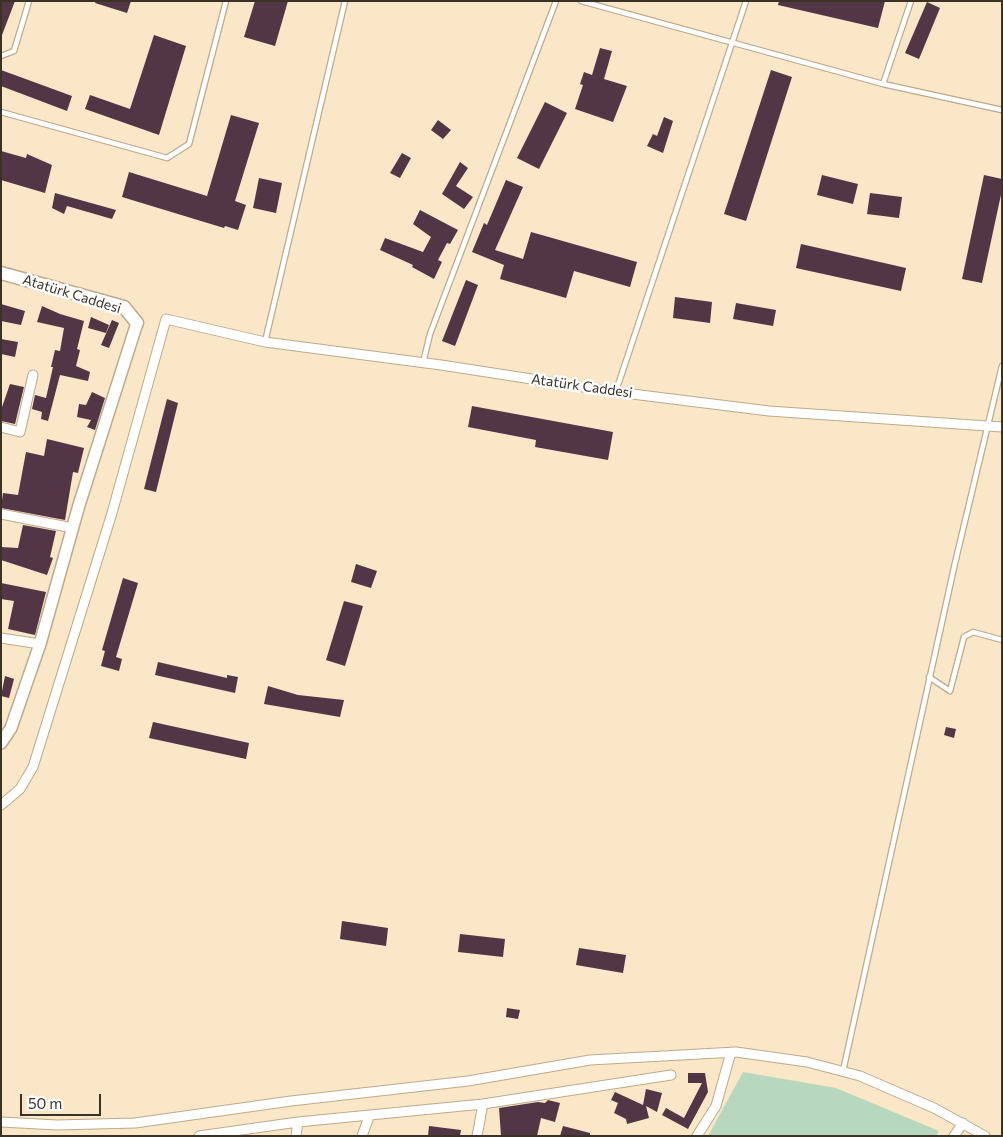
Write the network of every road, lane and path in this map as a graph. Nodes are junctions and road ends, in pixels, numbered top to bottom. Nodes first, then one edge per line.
1 (29, 1) edge
2 (226, 1) edge
3 (345, 1) edge
4 (556, 1) edge
5 (581, 1) edge
6 (746, 1) edge
7 (911, 1) edge
8 (732, 42) junction
9 (1, 56) edge
10 (883, 84) junction
11 (1002, 110) edge
12 (1, 112) edge
13 (1, 273) edge
14 (137, 322) joint
15 (265, 342) junction
16 (423, 363) junction
17 (1002, 366) edge
18 (33, 375) dead end
19 (616, 392) junction
20 (988, 425) junction
21 (1002, 426) edge
22 (1, 427) edge
23 (1, 514) edge
24 (73, 528) junction
25 (1, 638) edge
26 (1002, 640) edge
27 (40, 644) junction
28 (929, 677) junction
29 (6, 728) edge
30 (1, 743) edge
31 (1, 805) edge
32 (731, 1052) junction
33 (843, 1071) junction
34 (671, 1075) dead end
35 (483, 1104) junction
36 (369, 1117) junction
37 (1, 1122) edge
38 (298, 1122) junction
39 (963, 1123) junction
40 (199, 1136) edge
41 (296, 1136) edge
42 (362, 1136) edge
43 (477, 1136) edge
44 (697, 1136) edge
45 (954, 1136) edge
46 (985, 1136) edge

1 - 9 lane
2 - 12 lane
3 - 15 lane
4 - 16 lane
5 - 8 lane
6 - 8 lane
7 - 10 lane
8 - 10 lane
8 - 19 lane
10 - 11 lane
13 - 14 main road, Atatürk Caddesi
14 - 24 street
15 - 16 street, Atatürk Caddesi
15 - 31 street, Atatürk Caddesi
16 - 19 street, Atatürk Caddesi
17 - 20 lane
18 - 22 street
19 - 20 street, Atatürk Caddesi
20 - 21 street, Atatürk Caddesi
20 - 28 lane
23 - 24 street
24 - 27 street
25 - 27 street
26 - 28 lane
27 - 29 street
28 - 33 lane
29 - 30 street
32 - 33 street
32 - 37 street
32 - 44 street
33 - 39 street
34 - 35 street
35 - 36 street
35 - 43 street
36 - 38 street
36 - 42 street
38 - 40 street
38 - 41 street
39 - 45 street
39 - 46 street

